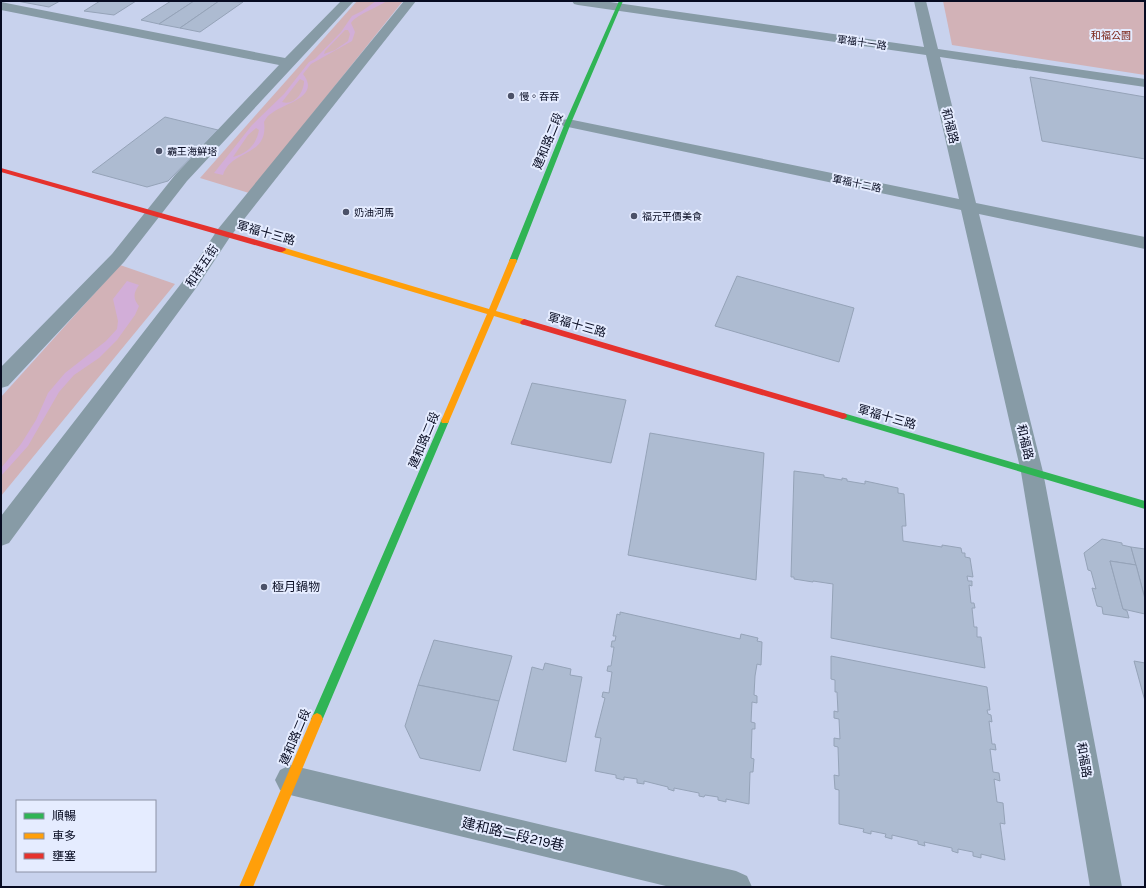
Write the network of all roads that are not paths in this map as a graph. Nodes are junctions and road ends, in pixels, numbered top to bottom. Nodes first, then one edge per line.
1 (348, 1) edge
2 (410, 1) edge
3 (578, 1) edge
4 (920, 1) edge
5 (620, 4) edge
6 (1, 6) edge
7 (932, 52) junction
8 (288, 63) junction
9 (1145, 83) edge
10 (568, 123) junction
11 (1, 170) edge
12 (969, 206) junction
13 (151, 214) junction
14 (224, 233) junction
15 (1145, 243) edge
16 (492, 313) junction
17 (1, 380) edge
18 (1032, 472) junction
19 (1145, 505) edge
20 (1, 535) edge
21 (290, 780) junction
22 (246, 887) edge
23 (736, 887) edge
24 (1106, 887) edge

1 - 8 street
2 - 14 street, 和祥五街
3 - 5 street, 軍福十一路
4 - 7 street, 和福路
5 - 7 street, 軍福十一路
5 - 10 street, 建和路二段
6 - 8 street
7 - 9 street, 軍福十一路
7 - 12 street, 和福路
8 - 13 street
10 - 12 street, 軍福十二路
10 - 16 street, 建和路二段
11 - 13 street, 軍福十三路
12 - 15 street, 軍福十二路
12 - 18 street, 和福路
13 - 14 street, 軍福十三路
13 - 17 street
14 - 16 street, 軍福十三路
14 - 20 street, 和祥五街
16 - 18 street, 軍福十三路
16 - 21 street, 建和路二段
18 - 19 street, 軍福十三路
18 - 24 street, 和福路
21 - 22 street, 建和路二段
21 - 23 street, 建和路二段219巷

